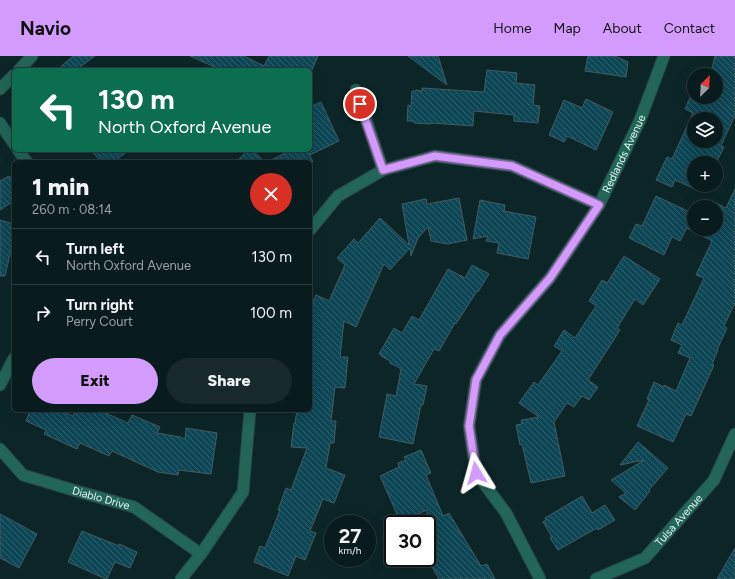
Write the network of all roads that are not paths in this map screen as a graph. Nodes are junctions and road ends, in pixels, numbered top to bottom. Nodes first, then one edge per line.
1 (32, 56) edge
2 (664, 56) edge
3 (20, 68) edge
4 (12, 77) edge
5 (0, 89) edge
6 (356, 90) dead end
7 (0, 123) edge
8 (12, 141) edge
9 (383, 170) junction
10 (599, 205) junction
11 (312, 228) edge
12 (12, 362) edge
13 (0, 385) edge
14 (250, 412) edge
15 (735, 434) edge
16 (0, 449) edge
17 (201, 554) junction
18 (181, 579) edge
19 (540, 579) edge
20 (596, 579) edge

1 - 3 street
2 - 10 street, Redlands Avenue
4 - 5 street
6 - 9 street
7 - 8 street
9 - 10 street
9 - 11 street
10 - 19 street, Redlands Avenue
12 - 13 street
14 - 17 street
15 - 20 street, Tulsa Avenue
16 - 17 street, Diablo Drive
17 - 18 street

